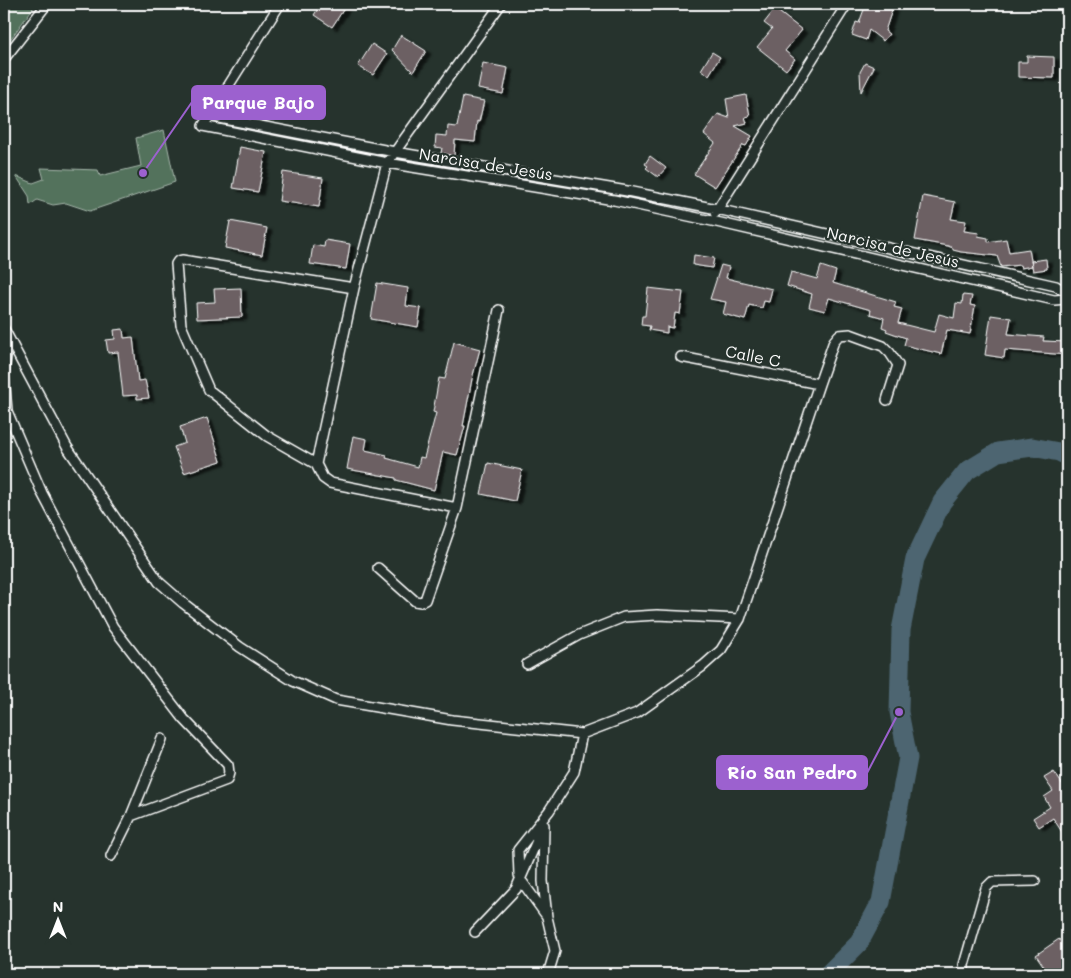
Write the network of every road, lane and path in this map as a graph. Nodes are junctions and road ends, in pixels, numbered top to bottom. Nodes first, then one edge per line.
1 (47, 4) edge
2 (280, 4) edge
3 (502, 4) edge
4 (847, 4) edge
5 (4, 60) edge
6 (209, 116) junction
7 (395, 152) junction
8 (387, 162) junction
9 (617, 190) junction
10 (614, 200) junction
11 (717, 209) junction
12 (712, 220) junction
13 (354, 288) junction
14 (1067, 293) edge
15 (1067, 299) edge
16 (499, 310) dead end
17 (6, 333) edge
18 (681, 358) dead end
19 (818, 384) junction
20 (887, 400) dead end
21 (316, 464) junction
22 (457, 508) junction
23 (378, 568) dead end
24 (740, 619) junction
25 (526, 664) dead end
26 (582, 734) junction
27 (162, 738) dead end
28 (549, 811) junction
29 (131, 816) junction
30 (544, 825) junction
31 (111, 856) dead end
32 (1034, 881) dead end
33 (548, 917) junction
34 (475, 932) dead end
35 (548, 974) edge
36 (964, 974) edge

1 - 5 street
2 - 6 street
3 - 7 street, Narcisa de Jesús
4 - 11 street
6 - 7 street
6 - 8 street
7 - 8 street, Narcisa de Jesús
7 - 9 street, Narcisa de Jesús
8 - 10 street, Narcisa de Jesús
8 - 13 street
9 - 10 street
9 - 11 street, Narcisa de Jesús
10 - 12 street, Narcisa de Jesús
11 - 12 street
11 - 14 street, Narcisa de Jesús
12 - 15 street, Narcisa de Jesús
13 - 21 street
13 - 21 street
16 - 22 street
17 - 26 street
17 - 29 street
18 - 19 street, Calle C
19 - 20 street
19 - 24 street
21 - 22 street
22 - 23 street
24 - 25 street
24 - 26 street
26 - 28 street
27 - 29 street
28 - 30 street
28 - 33 street
29 - 31 street
30 - 33 street
30 - 34 street
32 - 36 street
33 - 35 street

